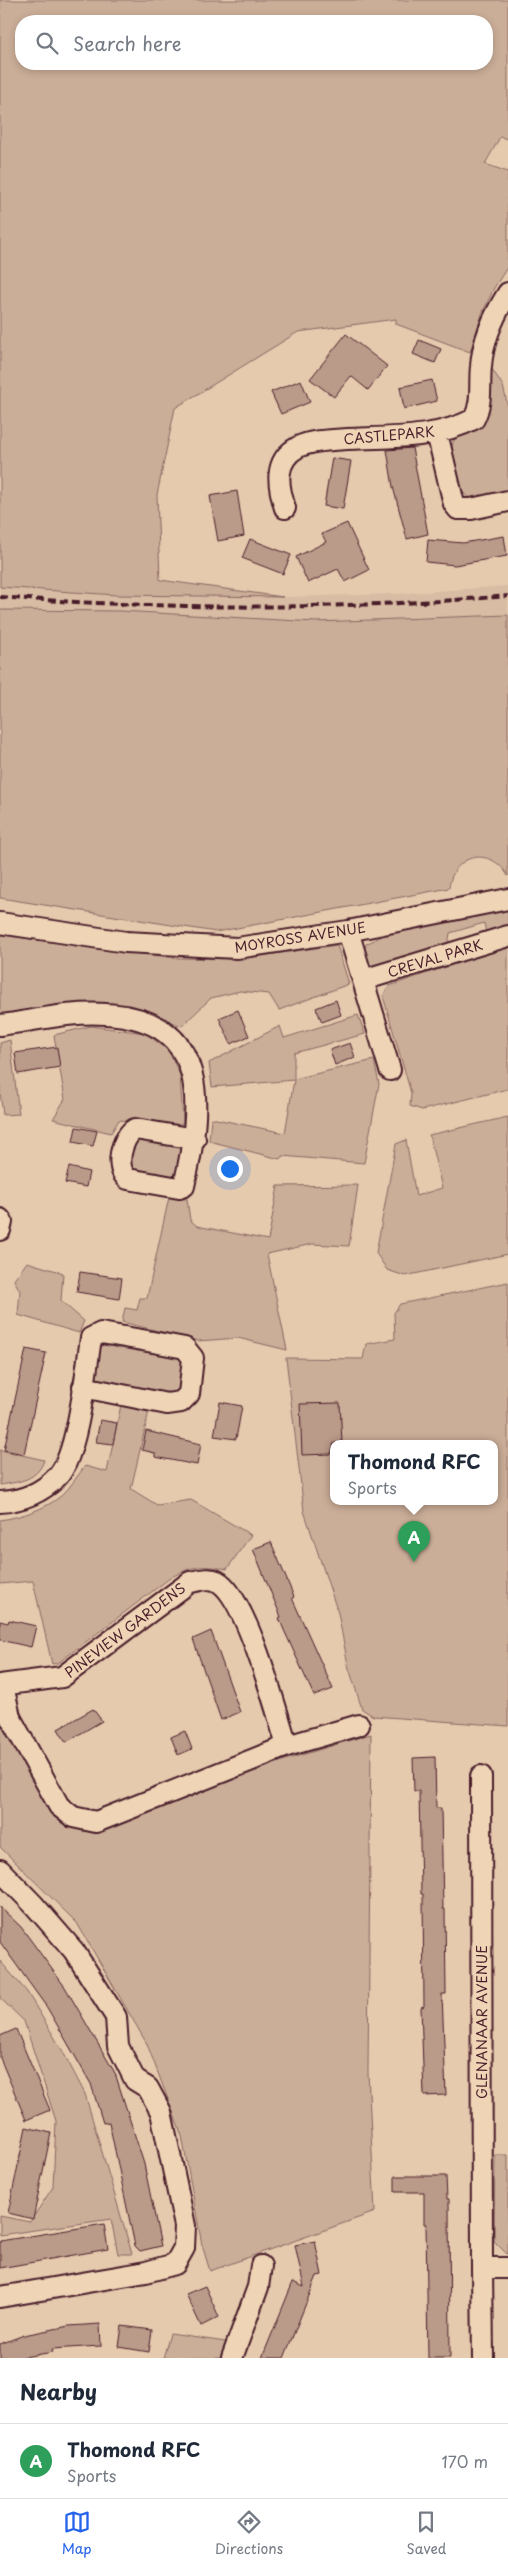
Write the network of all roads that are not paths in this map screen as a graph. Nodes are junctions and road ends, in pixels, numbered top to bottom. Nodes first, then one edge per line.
1 (508, 293) edge
2 (436, 433) junction
3 (508, 501) edge
4 (285, 508) dead end
5 (508, 899) edge
6 (0, 923) edge
7 (348, 931) junction
8 (508, 936) edge
9 (363, 980) junction
10 (0, 1025) edge
11 (390, 1070) dead end
12 (195, 1139) dead end
13 (0, 1219) edge
14 (0, 1230) edge
15 (83, 1387) junction
16 (0, 1502) edge
17 (2, 1685) edge
18 (359, 1725) dead end
19 (287, 1746) junction
20 (481, 1776) dead end
21 (0, 1870) edge
22 (261, 2266) dead end
23 (482, 2268) junction
24 (508, 2268) edge
25 (0, 2297) edge
26 (232, 2358) edge
27 (483, 2358) edge

1 - 2 street, CASTLEPARK
2 - 3 street
2 - 4 street, CASTLEPARK
5 - 7 street, MOYROSS AVENUE
6 - 7 street, MOYROSS AVENUE
7 - 9 street
8 - 9 street, CREVAL PARK
9 - 11 street
10 - 12 street
13 - 14 street
15 - 15 street
15 - 16 street
17 - 19 street
17 - 19 street, PINEVIEW GARDENS
18 - 19 street
20 - 23 street, GLENANAAR AVENUE
21 - 25 street
22 - 26 street
23 - 24 street
23 - 27 street, GLENANAAR AVENUE

